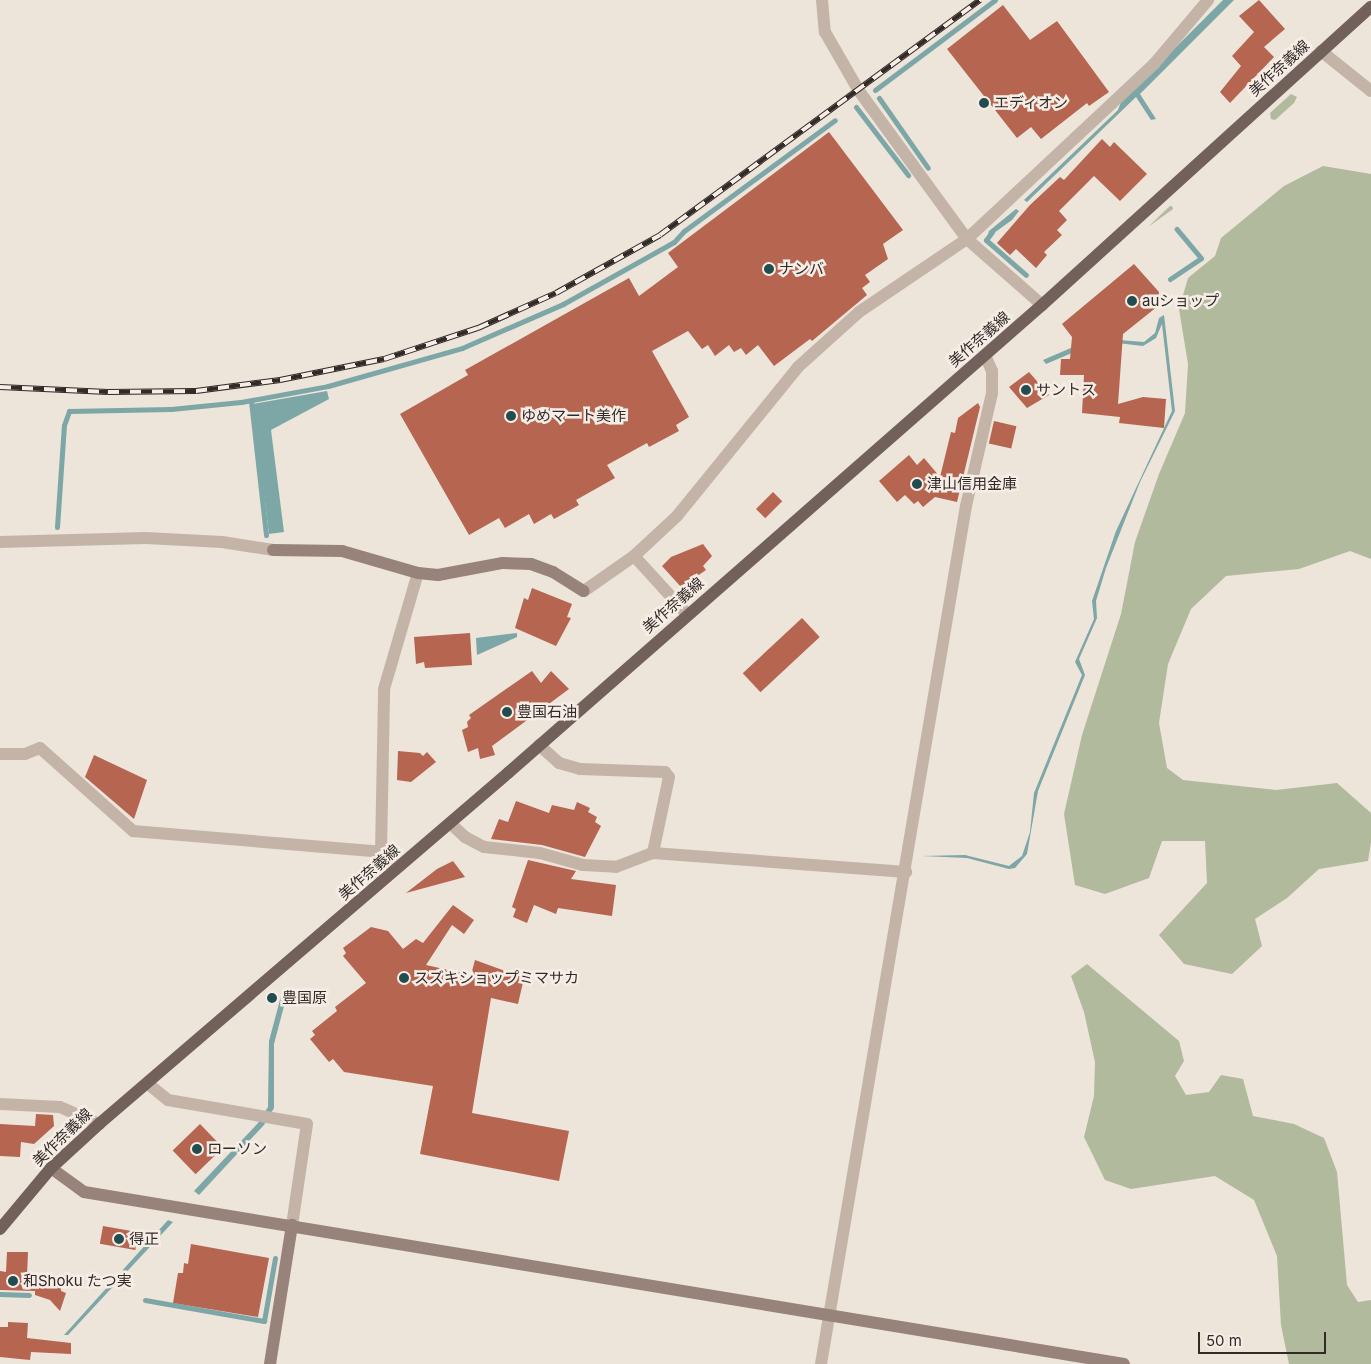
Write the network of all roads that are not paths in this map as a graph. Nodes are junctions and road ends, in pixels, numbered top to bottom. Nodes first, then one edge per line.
1 (822, 0) edge
2 (1208, 0) edge
3 (1371, 8) edge
4 (1322, 51) junction
5 (1371, 91) edge
6 (967, 239) junction
7 (1042, 305) junction
8 (985, 355) junction
9 (0, 542) edge
10 (634, 556) junction
11 (418, 573) junction
12 (687, 614) junction
13 (539, 745) junction
14 (0, 754) edge
15 (450, 823) junction
16 (381, 852) junction
17 (653, 853) junction
18 (398, 867) junction
19 (906, 872) junction
20 (147, 1083) junction
21 (0, 1104) edge
22 (99, 1124) junction
23 (51, 1168) junction
24 (292, 1225) junction
25 (0, 1229) edge
26 (830, 1314) junction
27 (270, 1364) edge
28 (821, 1364) edge
29 (1124, 1364) edge

1 - 6 street
2 - 6 street
3 - 4 main road, 美作奈義線
4 - 5 street
4 - 7 main road, 美作奈義線
6 - 7 street
6 - 10 street
7 - 8 main road, 美作奈義線
8 - 12 main road, 美作奈義線
8 - 19 street
9 - 11 street
10 - 11 street
10 - 12 street
11 - 16 street
12 - 13 main road, 美作奈義線
13 - 15 main road, 美作奈義線
13 - 17 street
14 - 16 street
15 - 17 street
15 - 18 main road, 美作奈義線
16 - 18 street
17 - 19 street
18 - 20 main road, 美作奈義線
19 - 26 street
20 - 22 main road, 美作奈義線
20 - 24 street
21 - 22 street
22 - 23 main road, 美作奈義線
23 - 24 street
23 - 25 main road, 美作奈義線
24 - 26 street
24 - 27 street
26 - 28 street
26 - 29 street

